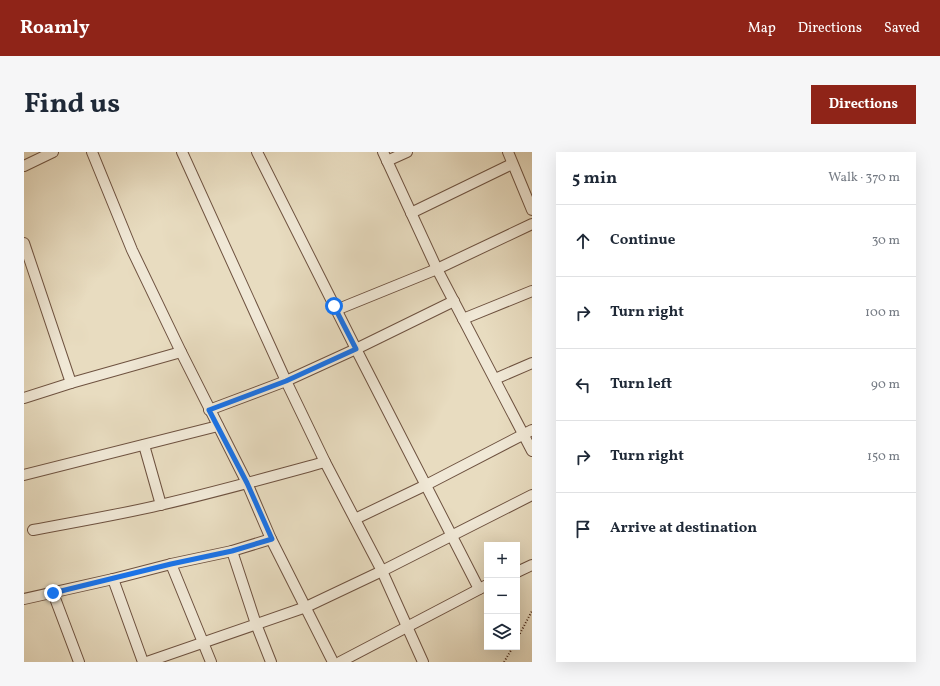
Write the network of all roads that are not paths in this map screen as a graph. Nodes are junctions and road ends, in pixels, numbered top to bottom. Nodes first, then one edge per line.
1 (53, 152) edge
2 (92, 152) edge
3 (182, 152) edge
4 (257, 152) edge
5 (407, 152) edge
6 (508, 152) edge
7 (385, 157) edge
8 (512, 164) junction
9 (24, 166) edge
10 (532, 210) edge
11 (411, 213) junction
12 (532, 224) edge
13 (24, 243) edge
14 (437, 270) junction
15 (532, 291) edge
16 (454, 301) junction
17 (336, 310) junction
18 (463, 319) junction
19 (356, 349) junction
20 (180, 352) junction
21 (532, 362) edge
22 (494, 379) junction
23 (286, 381) junction
24 (71, 383) junction
25 (24, 398) edge
26 (209, 410) junction
27 (218, 426) junction
28 (528, 432) edge
29 (144, 445) junction
30 (532, 451) edge
31 (325, 462) junction
32 (24, 475) edge
33 (247, 483) junction
34 (426, 485) junction
35 (532, 495) edge
36 (162, 505) junction
37 (355, 519) junction
38 (32, 530) dead end
39 (452, 536) junction
40 (272, 539) junction
41 (232, 551) junction
42 (171, 564) junction
43 (532, 565) edge
44 (382, 571) junction
45 (520, 571) edge
46 (113, 579) junction
47 (483, 587) edge
48 (53, 593) junction
49 (24, 599) edge
50 (306, 607) junction
51 (256, 624) junction
52 (407, 627) junction
53 (203, 643) junction
54 (78, 662) edge
55 (143, 662) edge
56 (147, 662) edge
57 (211, 662) edge
58 (271, 662) edge
59 (333, 662) edge
60 (340, 662) edge
61 (423, 662) edge

1 - 9 street
2 - 20 street
3 - 23 street
4 - 17 street
5 - 7 street
6 - 8 street
7 - 11 street
8 - 10 street
8 - 11 street
11 - 14 street
12 - 14 street
13 - 24 street
14 - 16 street
14 - 17 street
15 - 18 street
16 - 18 street
16 - 19 street
17 - 19 street
18 - 22 street
19 - 23 street
19 - 34 street
20 - 24 street
20 - 26 street
21 - 22 street
22 - 28 street
23 - 26 street
23 - 31 street
24 - 25 street
26 - 27 street
27 - 29 street
27 - 33 street
28 - 30 street
28 - 34 street
29 - 32 street
29 - 36 street
31 - 33 street
31 - 37 street
33 - 36 street
33 - 40 street
34 - 37 street
34 - 39 street
35 - 39 street
36 - 38 street
37 - 44 street
39 - 44 street
39 - 47 street
40 - 41 street
40 - 50 street
41 - 42 street
41 - 51 street
42 - 46 street
42 - 53 street
43 - 45 street
44 - 50 street
44 - 52 street
46 - 48 street
46 - 55 street
47 - 52 street
48 - 49 street
48 - 54 street
50 - 51 street
50 - 59 street
51 - 53 street
51 - 58 street
52 - 60 street
52 - 61 street
53 - 56 street
53 - 57 street

